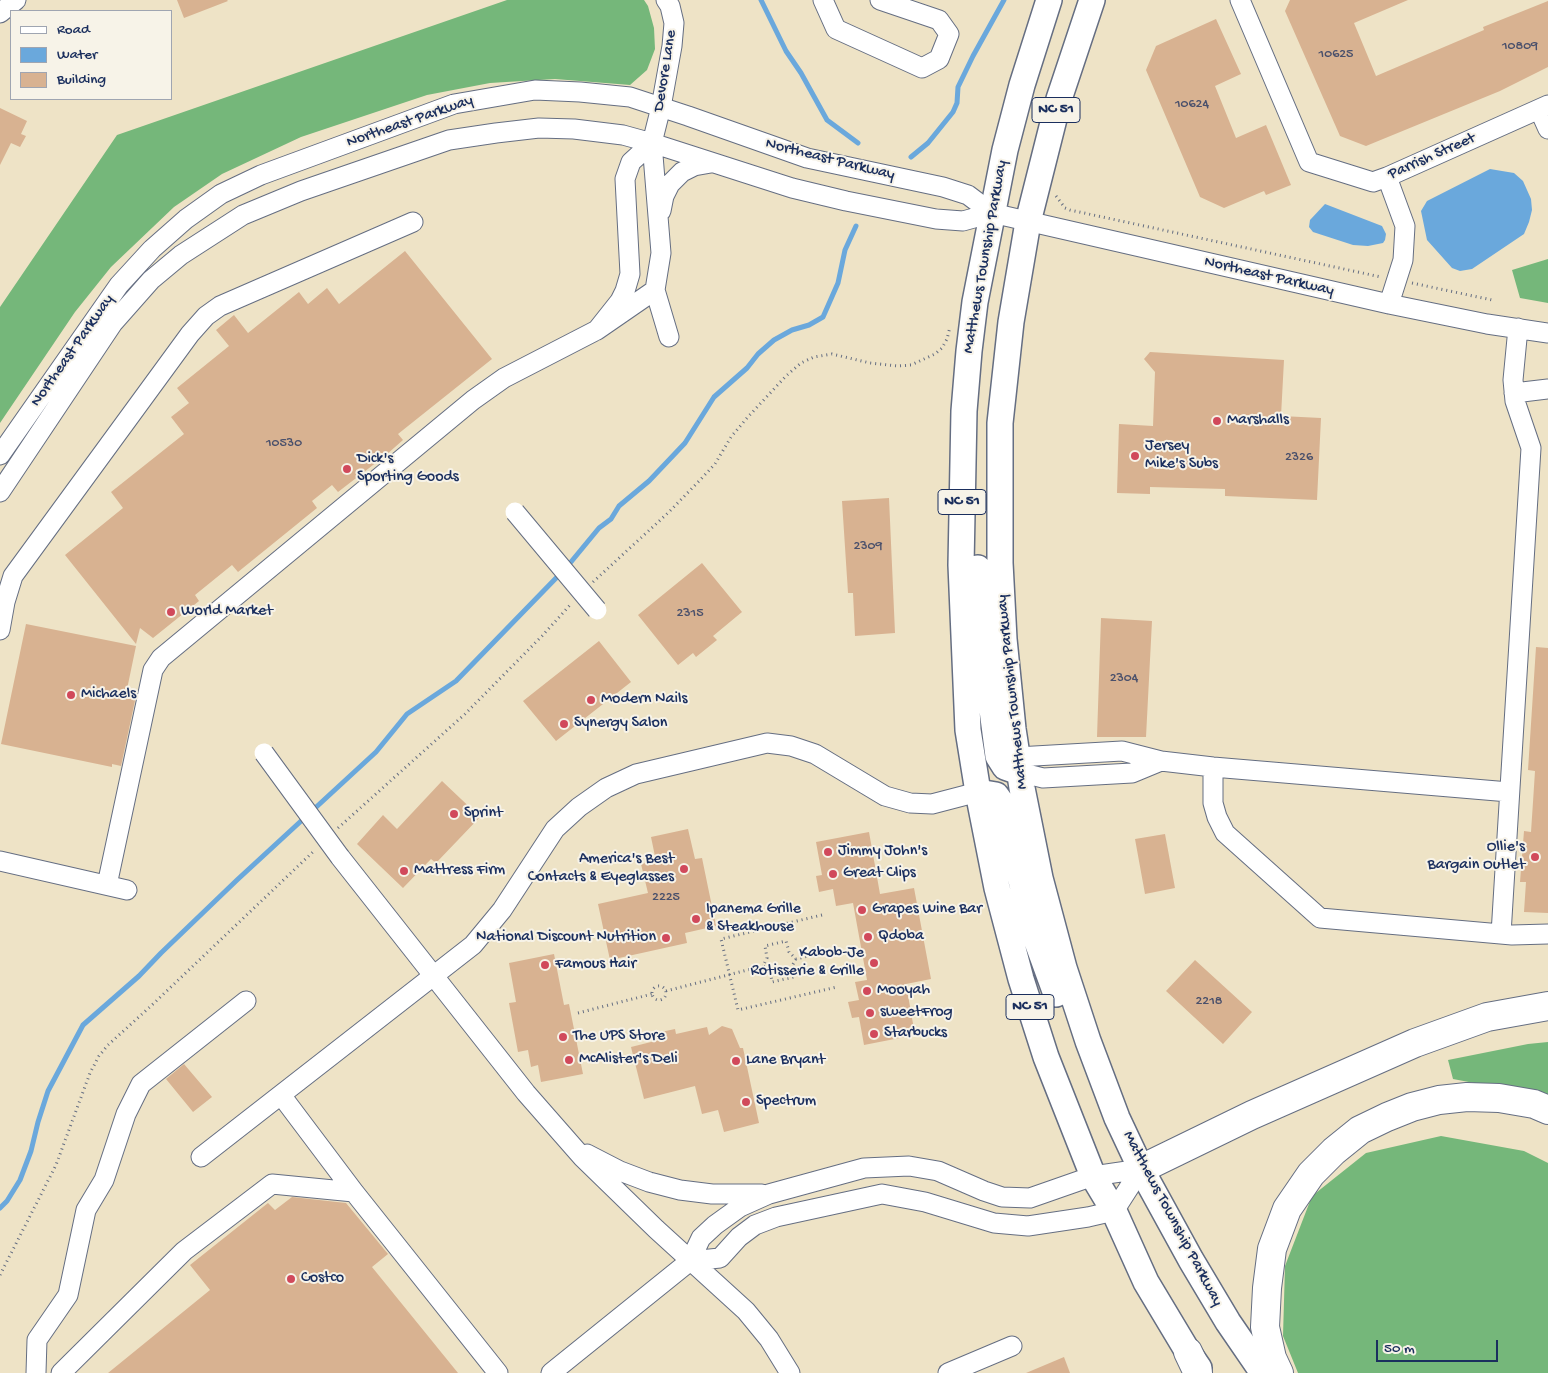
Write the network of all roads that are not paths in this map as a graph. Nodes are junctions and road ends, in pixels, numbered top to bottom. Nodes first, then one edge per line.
1 (16, 0) edge
2 (666, 0) edge
3 (823, 0) edge
4 (880, 0) edge
5 (1049, 0) edge
6 (1092, 0) edge
7 (1240, 0) edge
8 (0, 13) edge
9 (661, 107) junction
10 (1544, 107) edge
11 (1548, 130) edge
12 (652, 143) junction
13 (711, 163) junction
14 (1387, 177) junction
15 (992, 213) junction
16 (413, 222) dead end
17 (658, 222) junction
18 (1028, 222) junction
19 (655, 290) junction
20 (1389, 304) junction
21 (1518, 328) junction
22 (597, 330) junction
23 (1548, 332) edge
24 (669, 337) dead end
25 (1548, 389) edge
26 (1514, 393) junction
27 (0, 455) edge
28 (0, 492) edge
29 (962, 508) junction
30 (516, 512) dead end
31 (597, 610) dead end
32 (0, 630) edge
33 (264, 753) dead end
34 (1018, 765) junction
35 (1213, 767) junction
36 (978, 792) junction
37 (1509, 792) junction
38 (0, 862) edge
39 (107, 885) junction
40 (126, 890) dead end
41 (1501, 934) junction
42 (1548, 934) edge
43 (434, 975) junction
44 (246, 1001) dead end
45 (1548, 1006) edge
46 (1088, 1041) junction
47 (280, 1095) junction
48 (1548, 1110) edge
49 (574, 1147) junction
50 (201, 1157) dead end
51 (1141, 1169) junction
52 (1093, 1176) junction
53 (354, 1192) junction
54 (769, 1194) junction
55 (1114, 1212) junction
56 (690, 1261) junction
57 (1012, 1346) dead end
58 (1196, 1366) edge
59 (36, 1373) edge
60 (61, 1373) edge
61 (498, 1373) edge
62 (551, 1373) edge
63 (790, 1373) edge
64 (948, 1373) edge
65 (1263, 1373) edge
66 (1279, 1373) edge

1 - 8 street
2 - 9 street, Devore Lane
3 - 4 street
5 - 15 main road, Matthews Township Parkway / NC 51
6 - 18 main road, Matthews Township Parkway / NC 51
7 - 14 street, Parrish Street
9 - 12 street, Devore Lane
9 - 15 street, Northeast Parkway
9 - 27 street, Northeast Parkway
10 - 11 street
10 - 14 street, Parrish Street
12 - 13 street, Northeast Parkway
12 - 17 street, Devore Lane
12 - 22 street
12 - 28 street, Northeast Parkway
13 - 15 street, Northeast Parkway
13 - 17 street
14 - 20 street
15 - 18 street, Northeast Parkway
15 - 29 main road, Matthews Township Parkway / NC 51
16 - 32 street
17 - 19 street, Devore Lane
18 - 20 street, Northeast Parkway
18 - 34 main road, Matthews Township Parkway / NC 51
19 - 22 street
19 - 24 street
20 - 21 street, Northeast Parkway
21 - 23 street, Northeast Parkway
21 - 26 street
22 - 39 street
25 - 26 street
26 - 37 street
29 - 34 main road
29 - 36 main road, Matthews Township Parkway / NC 51
30 - 31 street, bridge
33 - 43 street, bridge
34 - 35 street
34 - 46 main road, Matthews Township Parkway / NC 51
35 - 37 street
35 - 41 street
36 - 43 street
36 - 46 main road
36 - 52 main road, Matthews Township Parkway / NC 51
37 - 41 street
38 - 39 street
39 - 40 street
41 - 42 street
43 - 47 street
43 - 49 street
44 - 59 street
45 - 51 highway
46 - 51 main road, Matthews Township Parkway / NC 51
47 - 50 street
47 - 53 street
48 - 66 highway
49 - 54 street
49 - 56 street
51 - 52 street
51 - 55 street
51 - 65 main road, Matthews Township Parkway / NC 51
52 - 54 street
52 - 55 main road, Matthews Township Parkway / NC 51
53 - 60 street
53 - 61 street
54 - 56 street
55 - 56 street
55 - 58 main road, Matthews Township Parkway / NC 51
56 - 62 street
56 - 63 street
57 - 64 street

